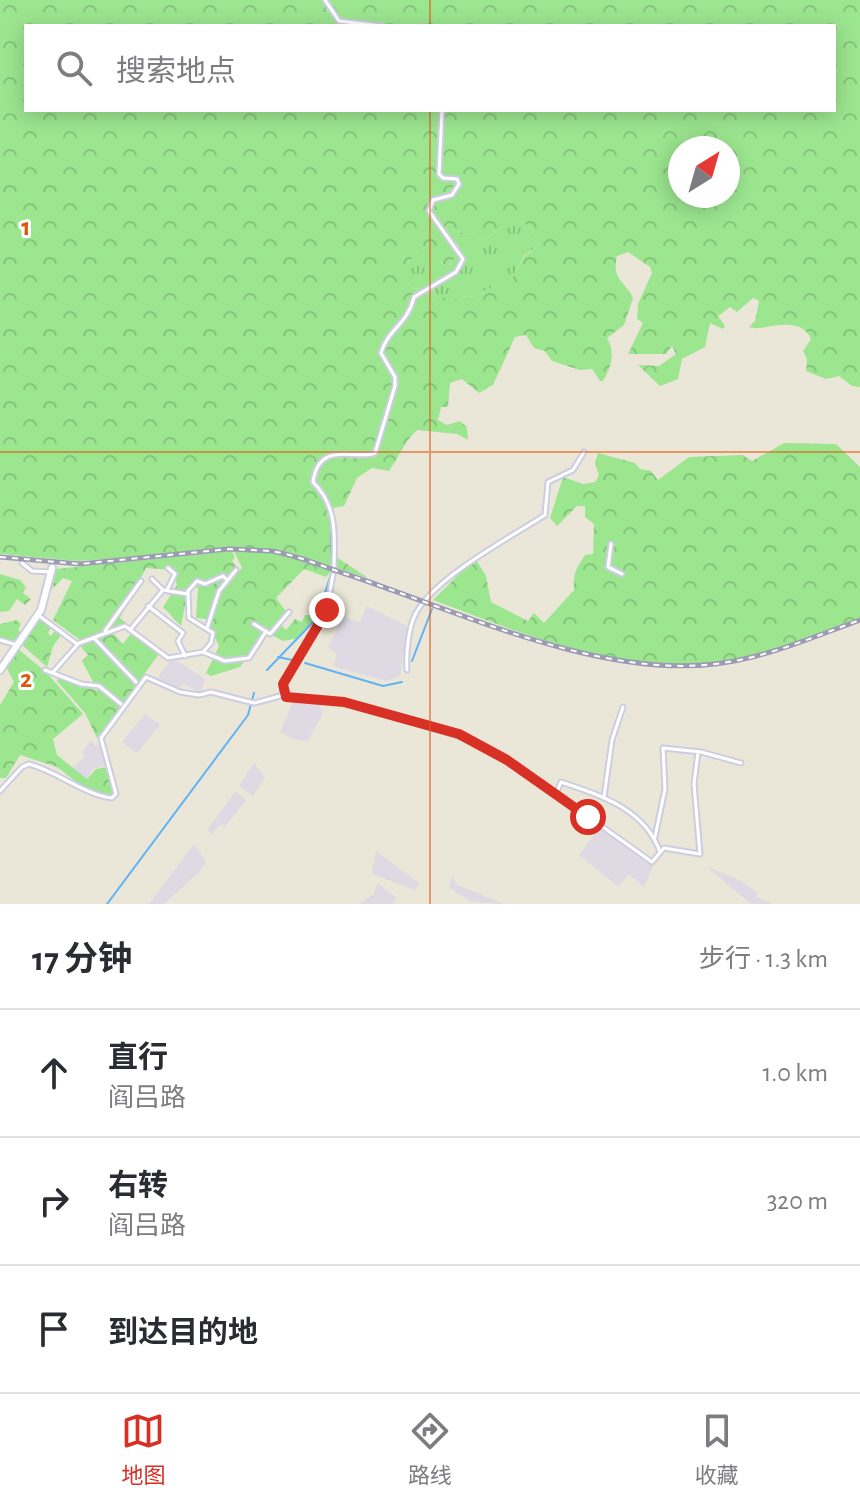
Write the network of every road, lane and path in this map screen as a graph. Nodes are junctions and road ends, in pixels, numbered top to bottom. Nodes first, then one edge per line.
1 (325, 0) edge
2 (364, 24) edge
3 (442, 112) edge
4 (584, 452) dead end
5 (611, 544) dead end
6 (22, 563) dead end
7 (334, 566) dead end
8 (168, 568) dead end
9 (52, 570) joint
10 (236, 570) dead end
11 (622, 574) dead end
12 (333, 575) dead end
13 (152, 579) dead end
14 (227, 580) junction
15 (141, 581) dead end
16 (165, 590) junction
17 (189, 594) junction
18 (148, 606) junction
19 (289, 612) dead end
20 (38, 615) junction
21 (254, 624) dead end
22 (207, 628) junction
23 (130, 630) junction
24 (265, 633) junction
25 (102, 634) junction
26 (94, 638) junction
27 (0, 640) edge
28 (78, 644) junction
29 (17, 645) junction
30 (203, 652) junction
31 (185, 656) junction
32 (0, 670) edge
33 (45, 670) dead end
34 (407, 670) dead end
35 (54, 671) junction
36 (59, 674) junction
37 (53, 679) dead end
38 (136, 682) dead end
39 (284, 695) junction
40 (121, 704) dead end
41 (623, 707) dead end
42 (698, 752) junction
43 (741, 763) dead end
44 (0, 791) edge
45 (556, 794) junction
46 (604, 797) junction
47 (655, 837) junction
48 (658, 854) junction

1 - 2 street
3 - 7 street
4 - 34 street
5 - 11 street
6 - 9 street
8 - 16 street
9 - 20 main road
10 - 14 street
12 - 39 street
13 - 16 street
14 - 17 street
14 - 22 street
15 - 25 street
16 - 17 street
16 - 18 street
17 - 22 street
18 - 23 street
18 - 31 street
19 - 24 street
20 - 28 street
20 - 29 main road
21 - 24 street
22 - 30 street
23 - 25 street
23 - 31 street
24 - 30 street
25 - 26 street
26 - 28 street
26 - 38 street
27 - 29 street
28 - 35 street
29 - 32 main road
30 - 31 street
33 - 35 street
35 - 36 street
36 - 37 street
36 - 40 street
39 - 44 street
39 - 45 street
41 - 46 street
42 - 43 street
42 - 47 street
42 - 48 street
45 - 46 street
45 - 48 street
46 - 47 street
47 - 48 street

